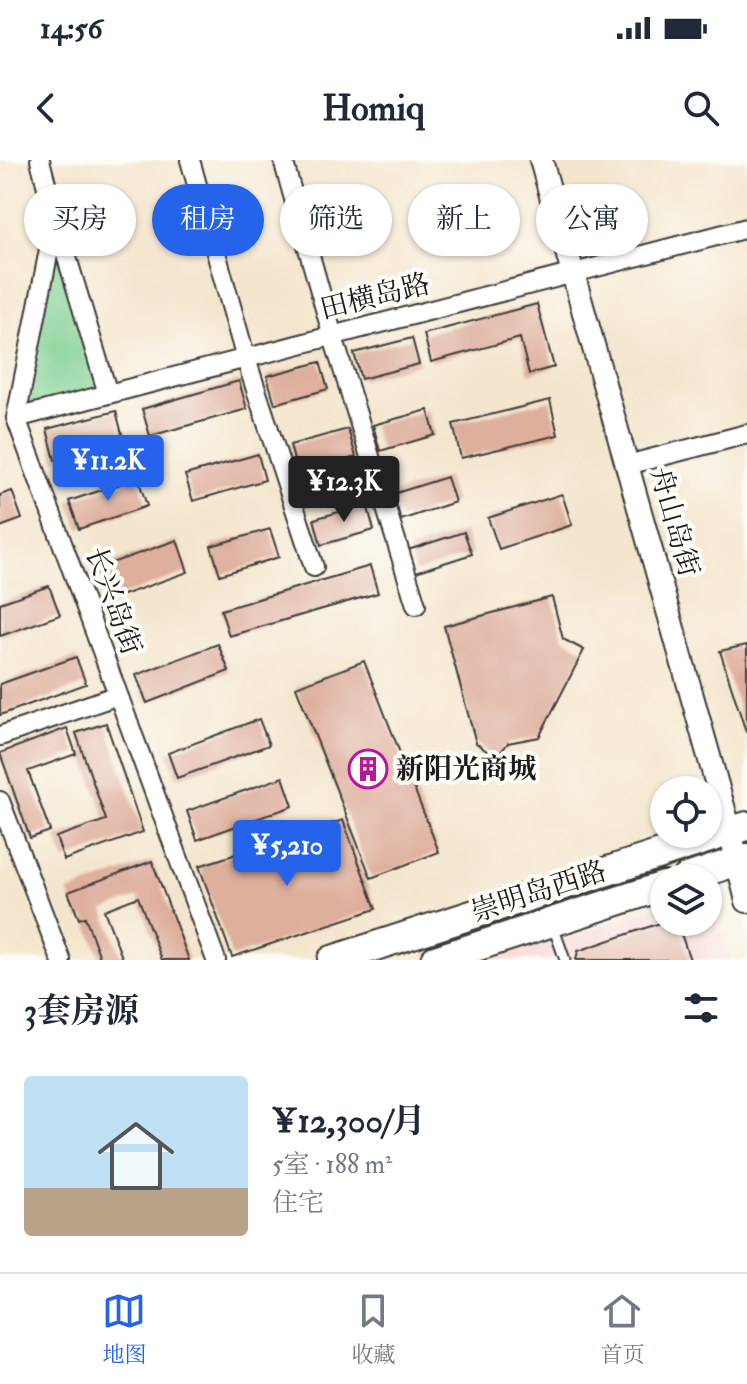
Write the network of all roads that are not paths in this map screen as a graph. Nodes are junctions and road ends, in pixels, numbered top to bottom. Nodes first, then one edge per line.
1 (40, 160) edge
2 (190, 160) edge
3 (283, 160) edge
4 (541, 160) edge
5 (46, 184) edge
6 (747, 228) edge
7 (48, 256) edge
8 (66, 256) edge
9 (573, 274) junction
10 (333, 337) junction
11 (246, 359) junction
12 (108, 394) junction
13 (16, 418) junction
14 (747, 434) edge
15 (627, 465) junction
16 (314, 567) dead end
17 (416, 605) dead end
18 (118, 695) junction
19 (0, 736) edge
20 (0, 801) edge
21 (739, 828) edge
22 (742, 860) edge
23 (722, 867) edge
24 (650, 890) edge
25 (747, 901) edge
26 (552, 922) junction
27 (61, 960) edge
28 (216, 960) edge
29 (332, 960) edge
30 (435, 960) edge
31 (565, 960) edge

1 - 5 street
2 - 11 street
3 - 10 street
4 - 9 street, 舟山岛街
6 - 9 street, 田横岛路
7 - 13 street
8 - 12 street
9 - 10 street, 田横岛路
9 - 15 street, 舟山岛街
10 - 11 street, 田横岛路
10 - 17 street
11 - 12 street, 田横岛路
11 - 16 street
12 - 13 street, 田横岛路
13 - 18 street, 长兴岛街
14 - 15 street
15 - 21 street, 舟山岛街
18 - 19 street
18 - 28 street, 长兴岛街
20 - 27 street
21 - 22 street, 舟山岛街
21 - 29 main road, 崇明岛西路
22 - 23 main road
22 - 25 street, 舟山岛街
24 - 26 main road, 崇明岛西路
26 - 30 main road, 崇明岛西路
26 - 31 lane

